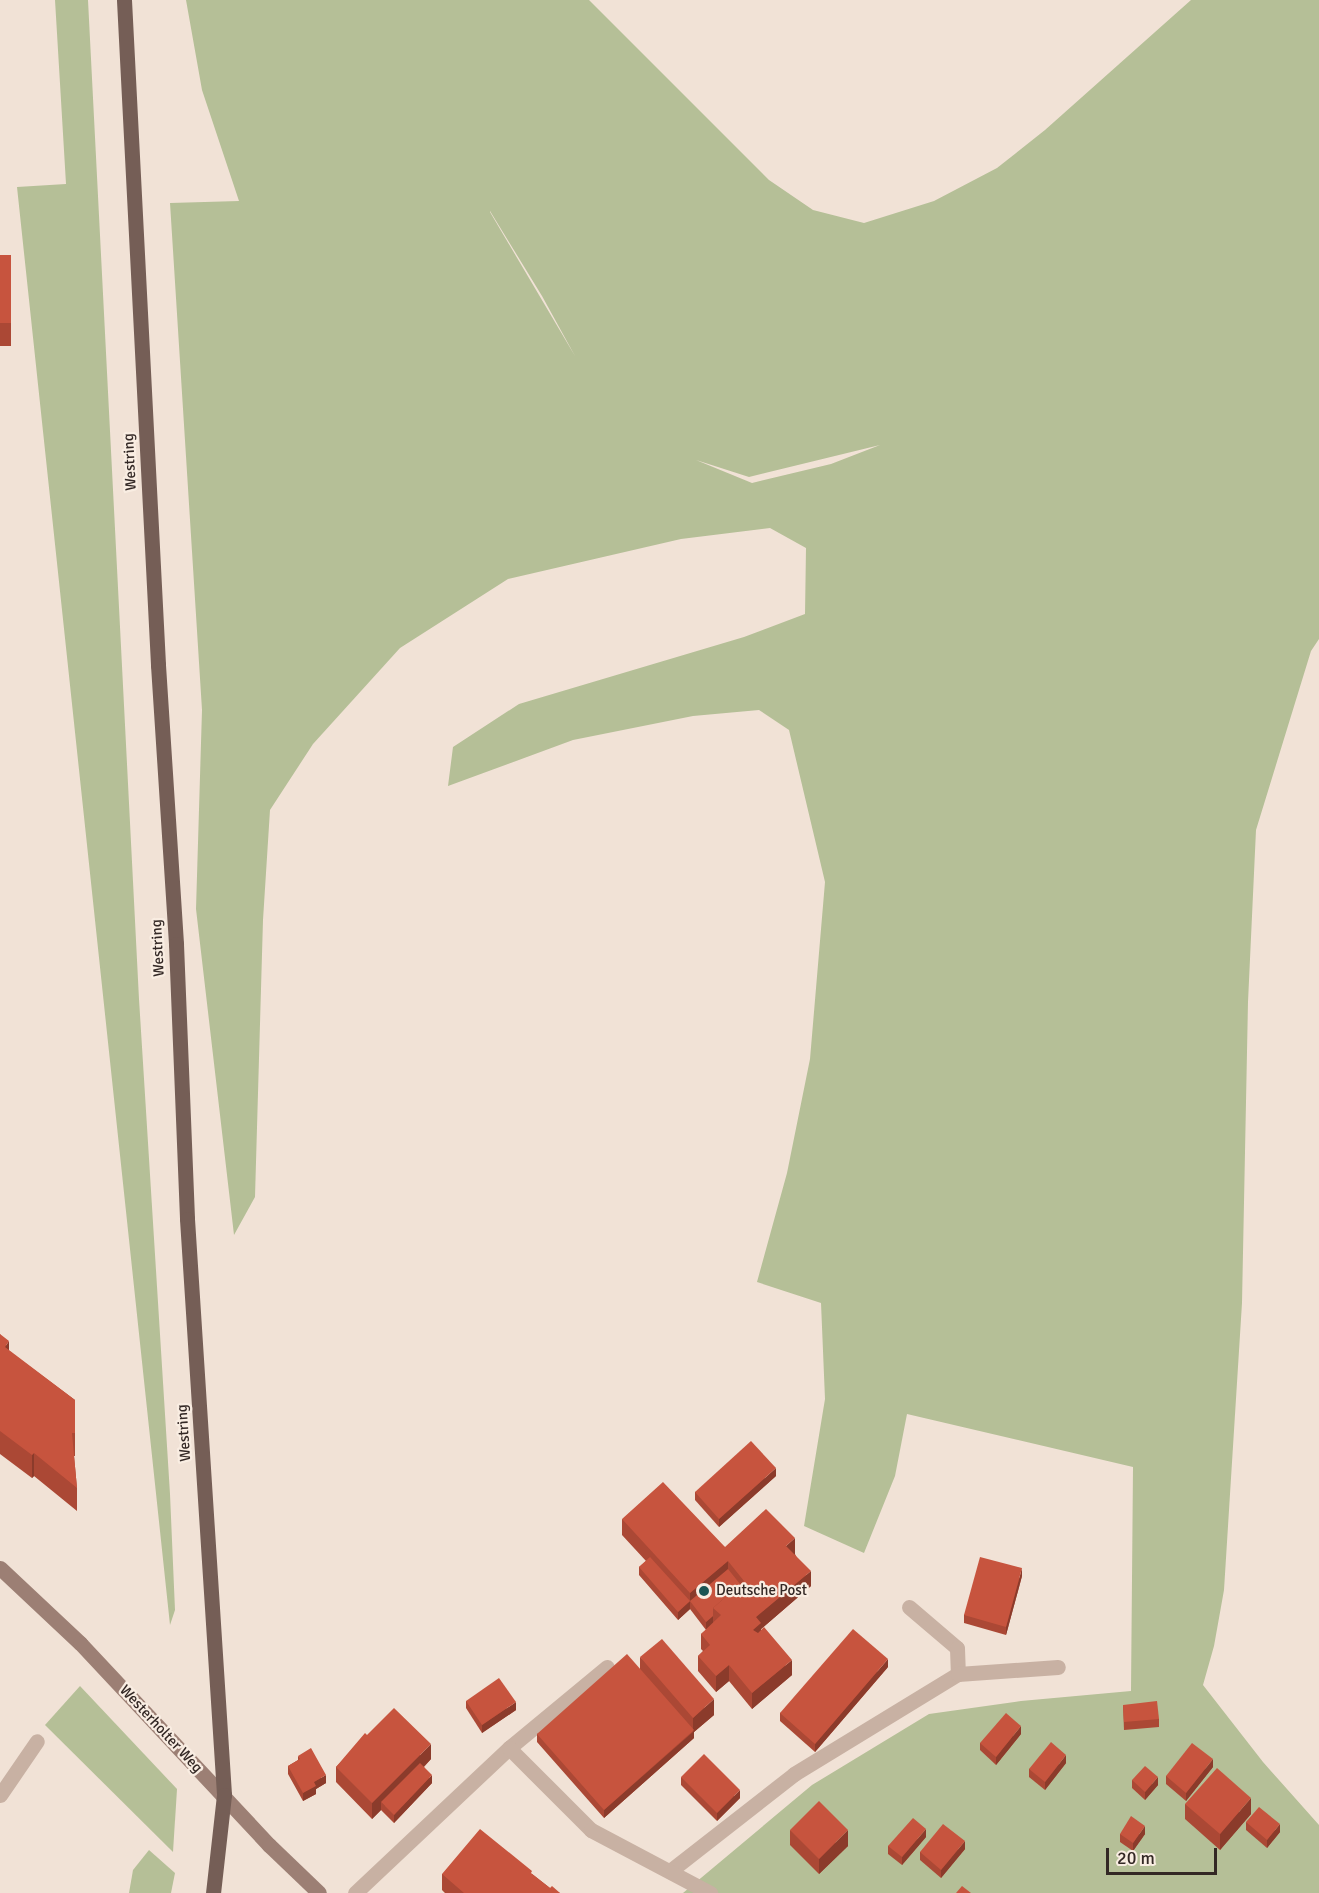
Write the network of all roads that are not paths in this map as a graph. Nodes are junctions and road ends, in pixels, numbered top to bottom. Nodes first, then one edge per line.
1 (124, 0) edge
2 (0, 1568) edge
3 (909, 1607) dead end
4 (607, 1667) dead end
5 (1058, 1667) dead end
6 (958, 1674) junction
7 (37, 1741) dead end
8 (509, 1748) junction
9 (0, 1795) edge
10 (224, 1795) junction
11 (670, 1871) junction
12 (213, 1893) edge
13 (319, 1893) edge
14 (355, 1893) edge
15 (710, 1893) edge

1 - 10 main road, Westring
2 - 10 street, Westerholter Weg
3 - 6 street
4 - 8 street
5 - 6 street
6 - 11 street
7 - 9 street
8 - 11 street
8 - 14 street
10 - 12 main road, Westring
10 - 13 street, Westerholter Weg
11 - 15 street

